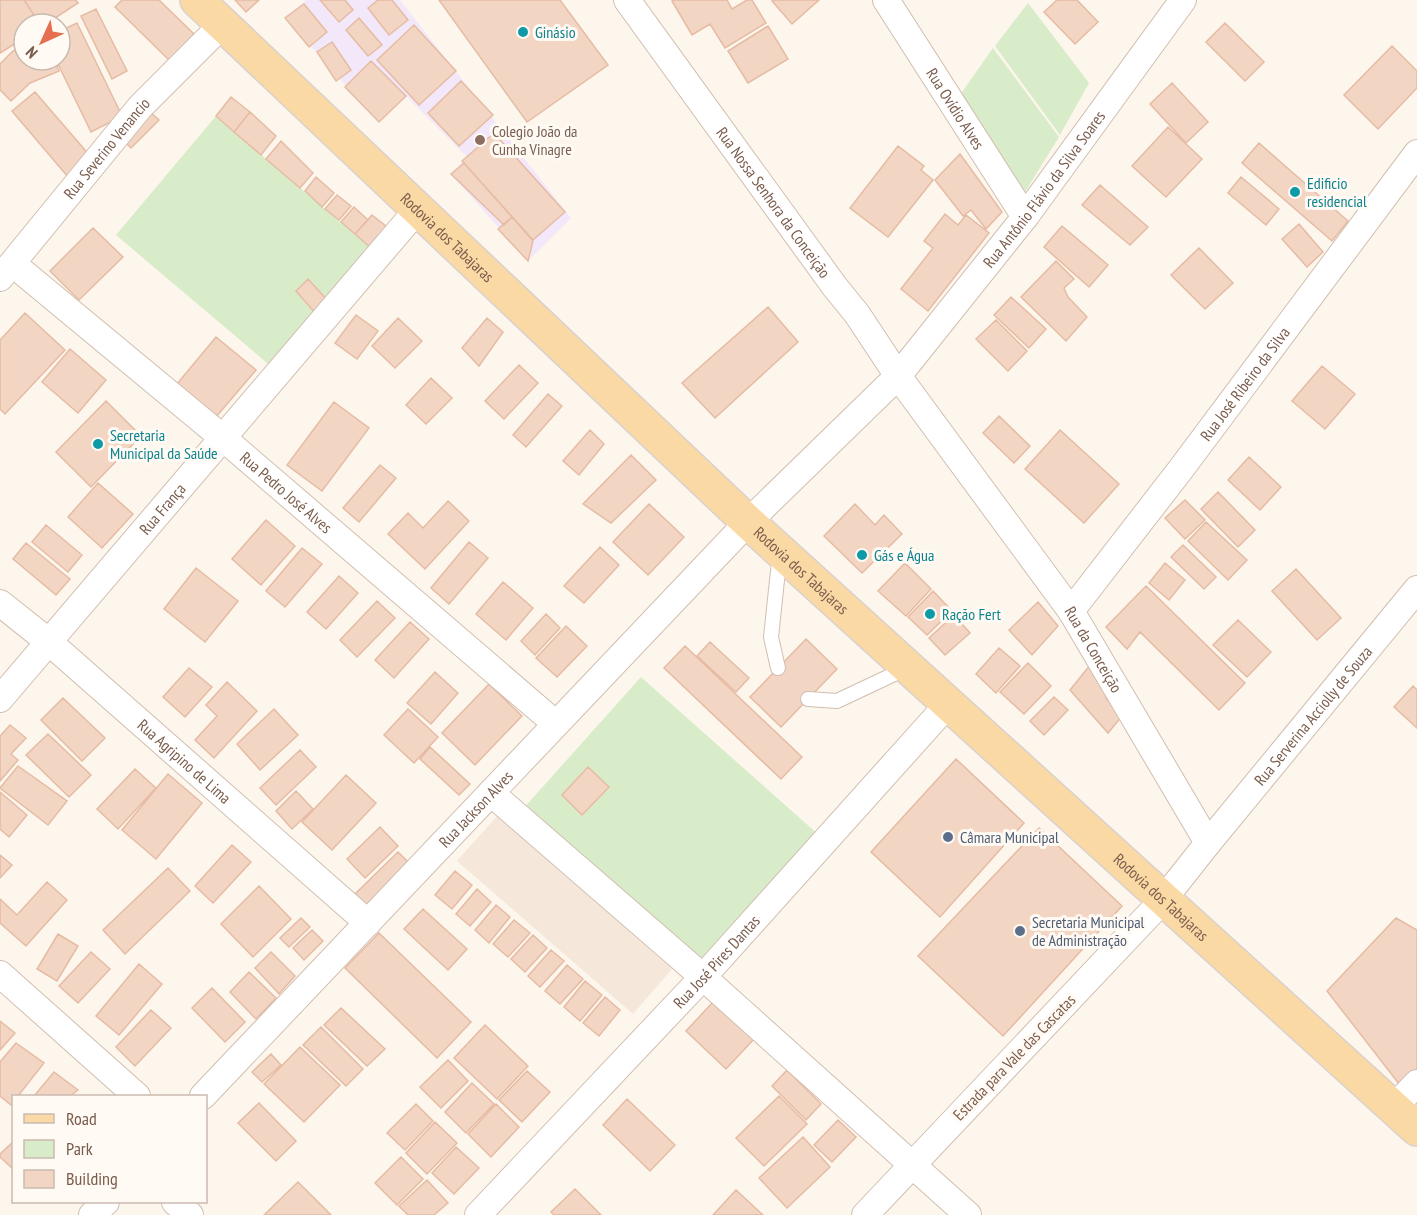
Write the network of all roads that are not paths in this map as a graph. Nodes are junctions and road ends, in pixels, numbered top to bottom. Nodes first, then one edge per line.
1 (197, 0) edge
2 (627, 0) edge
3 (886, 0) edge
4 (1183, 0) edge
5 (223, 24) junction
6 (1417, 153) edge
7 (418, 209) junction
8 (1025, 217) junction
9 (6, 271) edge
10 (898, 376) junction
11 (921, 405) joint
12 (223, 438) junction
13 (748, 522) junction
14 (780, 550) junction
15 (1417, 589) edge
16 (0, 603) edge
17 (1071, 611) junction
18 (49, 642) junction
19 (909, 667) junction
20 (777, 668) dead end
21 (0, 699) edge
22 (808, 699) dead end
23 (949, 703) junction
24 (556, 724) junction
25 (491, 793) junction
26 (1208, 843) junction
27 (1163, 900) junction
28 (368, 923) junction
29 (0, 974) edge
30 (704, 977) junction
31 (1417, 1083) edge
32 (136, 1095) edge
33 (203, 1095) edge
34 (1394, 1107) junction
35 (1417, 1129) edge
36 (912, 1163) junction
37 (105, 1203) edge
38 (176, 1203) edge
39 (92, 1215) edge
40 (190, 1215) edge
41 (478, 1215) edge
42 (865, 1215) edge
43 (968, 1215) edge

1 - 5 main road, Rodovia dos Tabajaras
2 - 10 street, Rua Nossa Senhora da Conceição
3 - 8 street, Rua Ovídio Alves
4 - 8 street, Rua Antônio Flávio da Silva Soares
5 - 7 main road, Rodovia dos Tabajaras
5 - 9 street, Rua Severino Venancio
6 - 17 street, Rua José Ribeiro da Silva
7 - 12 street, Rua França
7 - 13 main road, Rodovia dos Tabajaras
8 - 10 street, Rua Antônio Flávio da Silva Soares
9 - 12 street, Rua Pedro José Alves
10 - 11 street, Rua Nossa Senhora da Conceição
10 - 13 street, Rua Antônio Flávio da Silva Soares
11 - 17 street, Rua da Conceição
12 - 18 street, Rua França
12 - 24 street, Rua Pedro José Alves
13 - 14 main road, Rodovia dos Tabajaras
13 - 24 street, Rua Jackson Alves
14 - 19 main road, Rodovia dos Tabajaras
14 - 20 lane
15 - 26 street, Rua Serverina Acciolly de Souza
16 - 18 street, Rua Agripino de Lima
17 - 26 street, Rua da Conceição
18 - 21 street, Rua França
18 - 28 street, Rua Agripino de Lima
19 - 22 lane
19 - 23 main road, Rodovia dos Tabajaras
23 - 27 main road, Rodovia dos Tabajaras
23 - 30 street, Rua José Pires Dantas
24 - 25 street, Rua Jackson Alves
25 - 28 street, Rua Jackson Alves
25 - 30 street
26 - 27 street
27 - 34 main road, Rodovia dos Tabajaras
27 - 36 street, Estrada para Vale das Cascatas
28 - 33 street, Rua Jackson Alves
29 - 32 street
30 - 36 street
30 - 41 street, Rua José Pires Dantas
31 - 34 street
34 - 35 main road, Rodovia dos Tabajaras
36 - 42 street, Estrada para Vale das Cascatas
36 - 43 street
37 - 39 street
38 - 40 street

